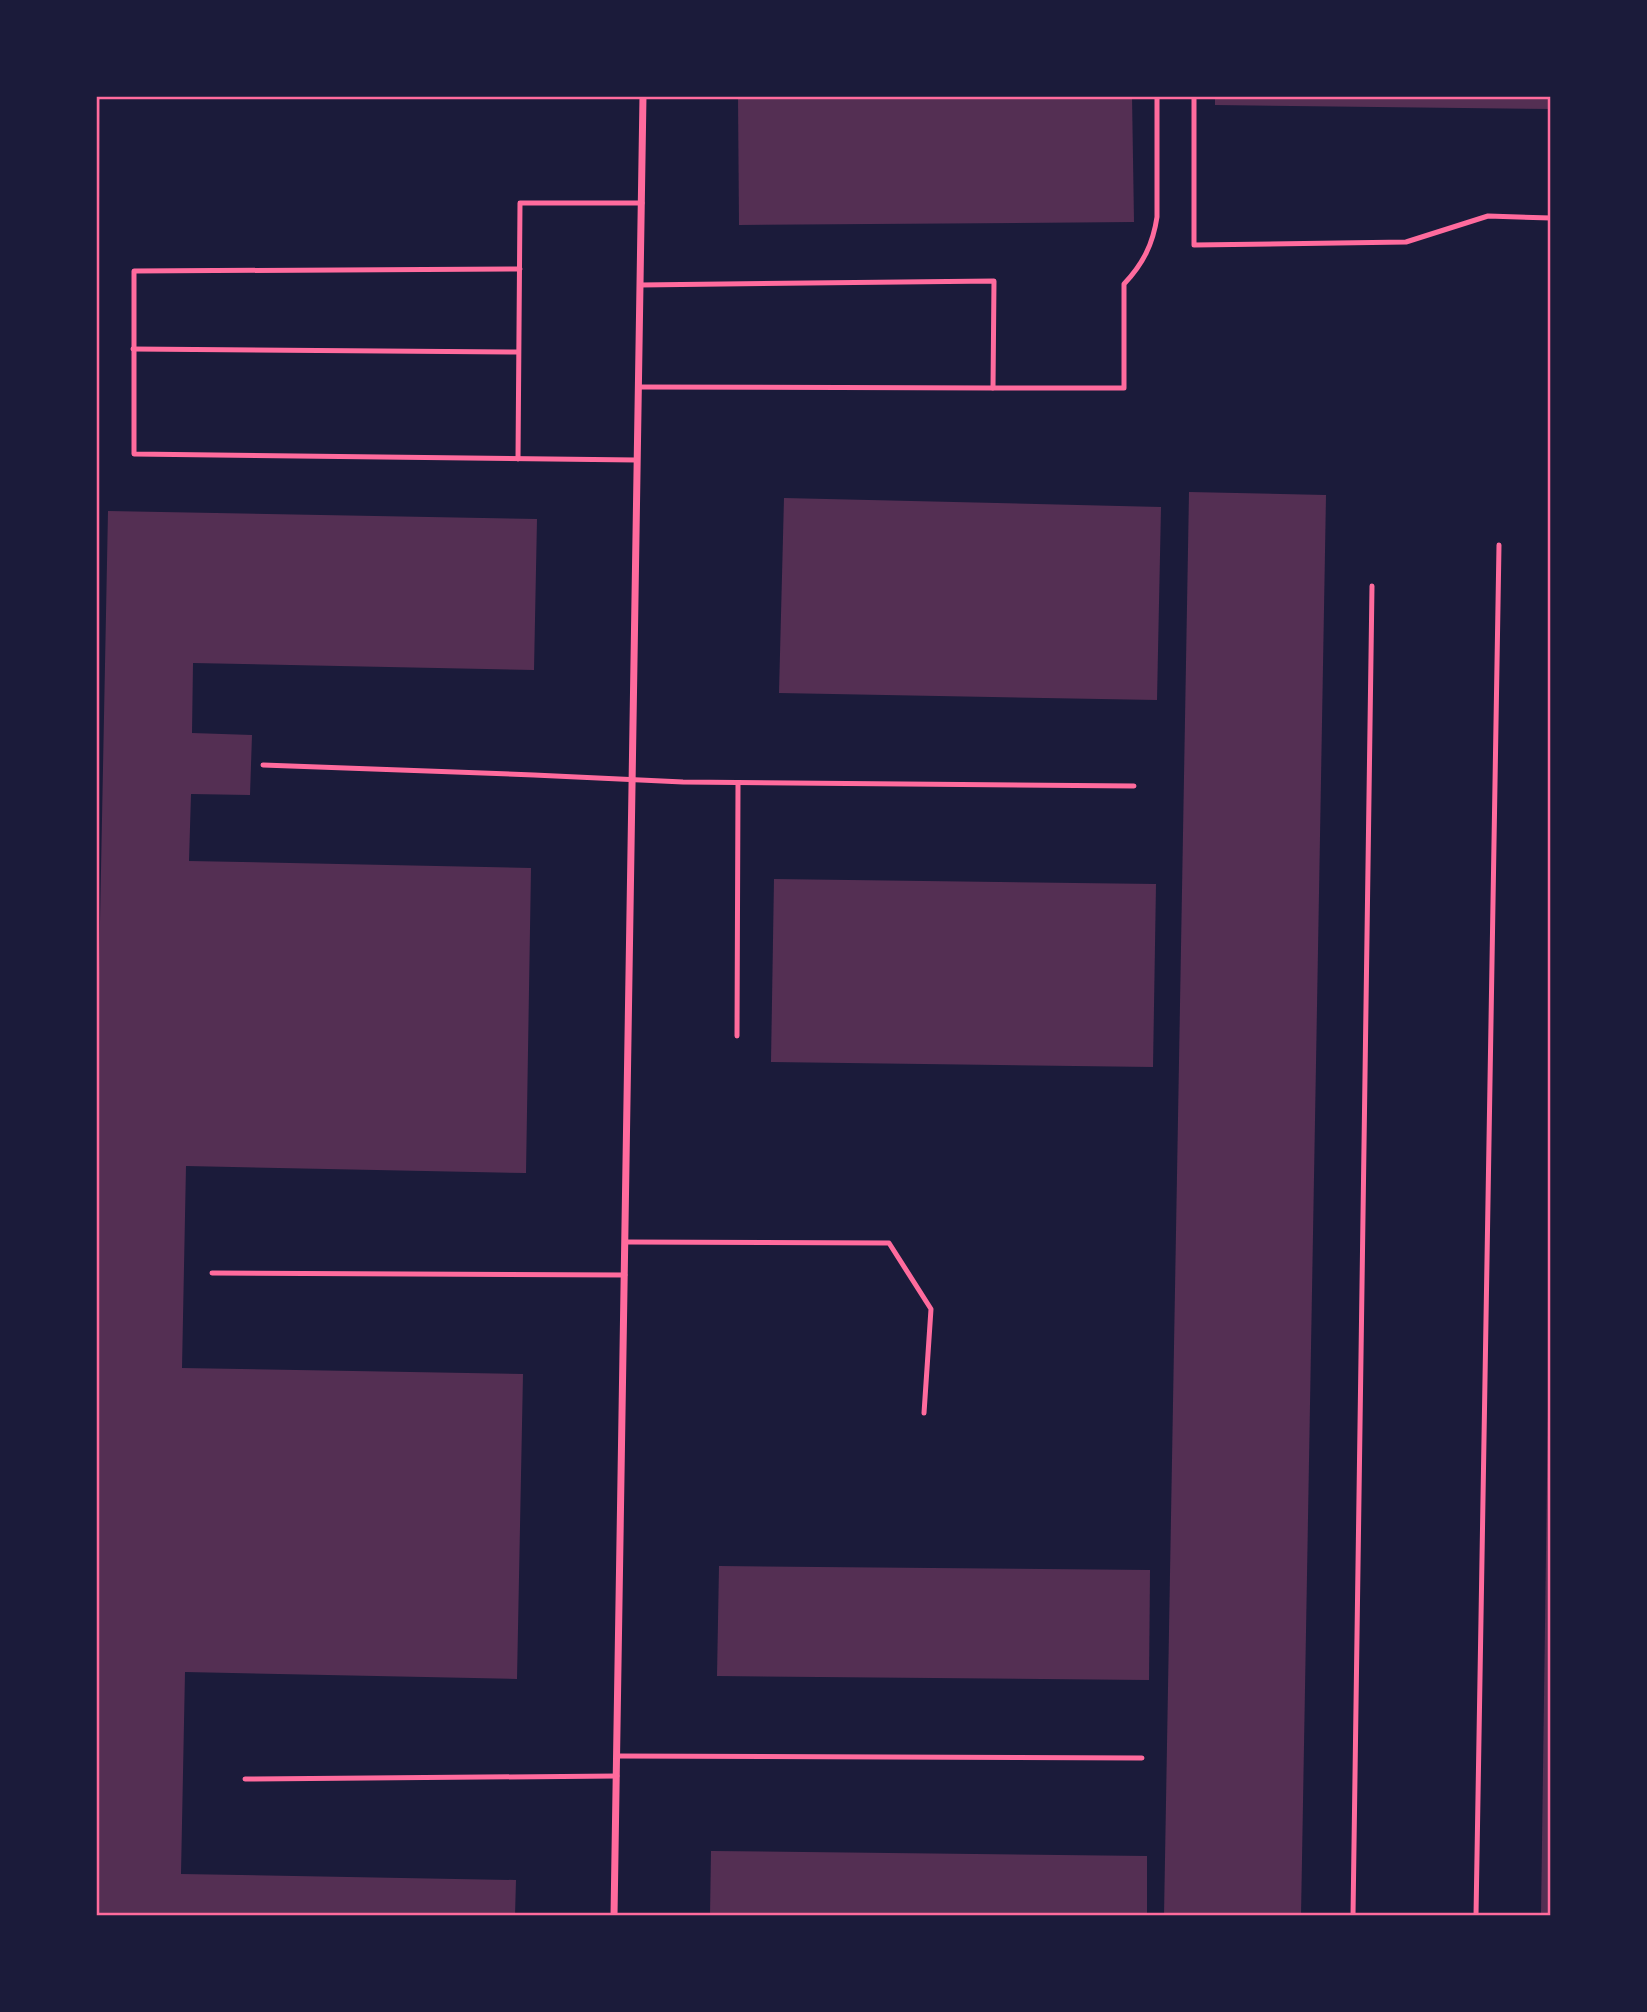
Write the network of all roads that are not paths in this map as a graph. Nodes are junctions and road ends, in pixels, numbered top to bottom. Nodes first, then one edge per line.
1 (643, 96) edge
2 (1157, 96) edge
3 (1194, 96) edge
4 (642, 203) junction
5 (1551, 218) edge
6 (520, 269) junction
7 (640, 285) junction
8 (133, 349) junction
9 (518, 352) junction
10 (638, 387) junction
11 (993, 388) junction
12 (518, 459) junction
13 (636, 460) junction
14 (1499, 545) dead end
15 (1372, 586) dead end
16 (263, 765) dead end
17 (632, 780) junction
18 (738, 783) junction
19 (1134, 786) dead end
20 (737, 1036) dead end
21 (626, 1242) junction
22 (212, 1273) dead end
23 (625, 1275) junction
24 (924, 1413) dead end
25 (617, 1756) junction
26 (1142, 1758) dead end
27 (617, 1776) junction
28 (245, 1779) dead end
29 (614, 1916) edge
30 (1353, 1916) edge
31 (1476, 1916) edge

1 - 4 street
2 - 11 lane
3 - 5 lane
4 - 6 lane
4 - 7 street
6 - 8 lane
6 - 9 lane
7 - 10 street
7 - 11 lane
8 - 9 lane
8 - 12 lane
9 - 12 lane
10 - 11 lane
10 - 13 street
12 - 13 lane
13 - 17 street
14 - 31 lane
15 - 30 lane
16 - 17 lane
17 - 18 lane
17 - 21 street
18 - 19 lane
18 - 20 lane
21 - 23 street
21 - 24 lane
22 - 23 lane
23 - 25 street
25 - 26 lane
25 - 27 street
27 - 28 lane
27 - 29 street

